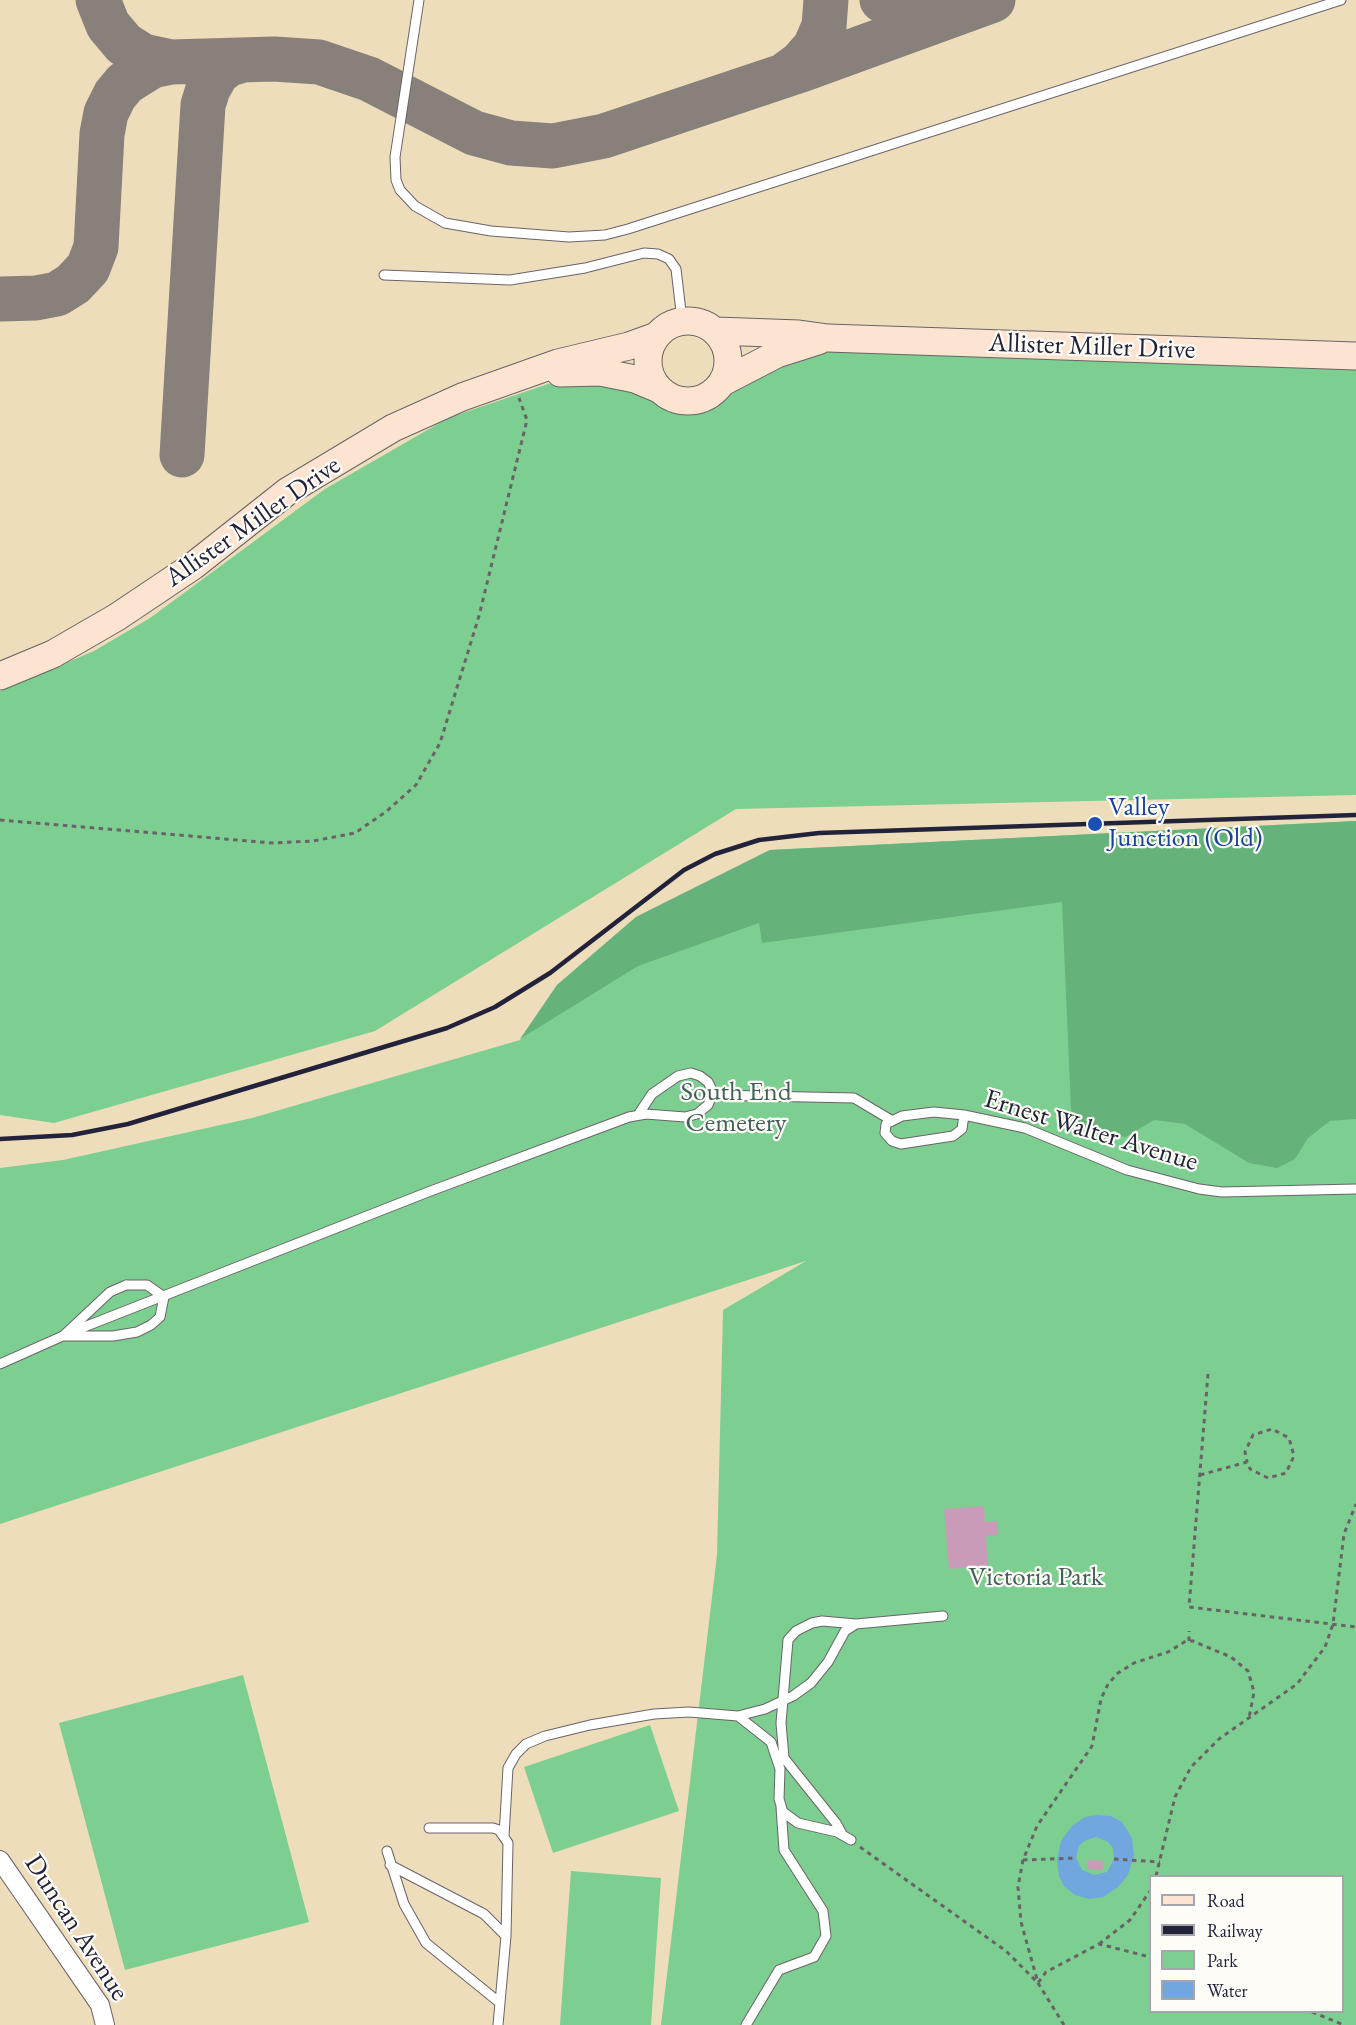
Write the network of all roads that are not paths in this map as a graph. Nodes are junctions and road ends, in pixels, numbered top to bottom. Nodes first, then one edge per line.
1 (419, 0) edge
2 (1341, 0) edge
3 (384, 275) dead end
4 (682, 320) junction
5 (716, 331) junction
6 (654, 338) junction
7 (828, 338) junction
8 (1356, 356) edge
9 (511, 379) junction
10 (723, 382) junction
11 (659, 389) junction
12 (0, 676) edge
13 (713, 1095) junction
14 (638, 1115) junction
15 (964, 1115) junction
16 (889, 1121) junction
17 (1356, 1189) edge
18 (164, 1297) junction
19 (63, 1336) junction
20 (0, 1364) edge
21 (943, 1616) dead end
22 (856, 1624) junction
23 (784, 1700) junction
24 (738, 1716) junction
25 (781, 1807) junction
26 (429, 1828) dead end
27 (504, 1836) junction
28 (387, 1851) dead end
29 (0, 1860) edge
30 (390, 1865) junction
31 (506, 1936) junction
32 (500, 2003) junction
33 (105, 2025) edge
34 (498, 2025) edge
35 (746, 2025) edge

1 - 2 lane
3 - 4 lane
4 - 5 street
4 - 6 street
5 - 7 street, Allister Miller Drive
5 - 10 street
6 - 9 street, Allister Miller Drive
6 - 11 street
7 - 8 street, Allister Miller Drive
7 - 10 street, Allister Miller Drive
9 - 11 street, Allister Miller Drive
9 - 12 street, Allister Miller Drive
10 - 11 street
13 - 14 lane
13 - 14 lane
13 - 16 lane
14 - 18 lane
15 - 16 lane, Ernest Walter Avenue
15 - 16 lane
15 - 17 lane, Ernest Walter Avenue
18 - 19 lane
18 - 19 lane
18 - 19 lane
19 - 20 lane
21 - 22 lane
22 - 23 lane
22 - 23 lane
23 - 24 lane
23 - 25 lane
24 - 25 lane
24 - 27 lane
25 - 35 lane
26 - 27 lane
27 - 31 lane
28 - 30 lane
29 - 33 street, Duncan Avenue
30 - 31 lane
30 - 32 lane
31 - 32 lane
32 - 34 lane

